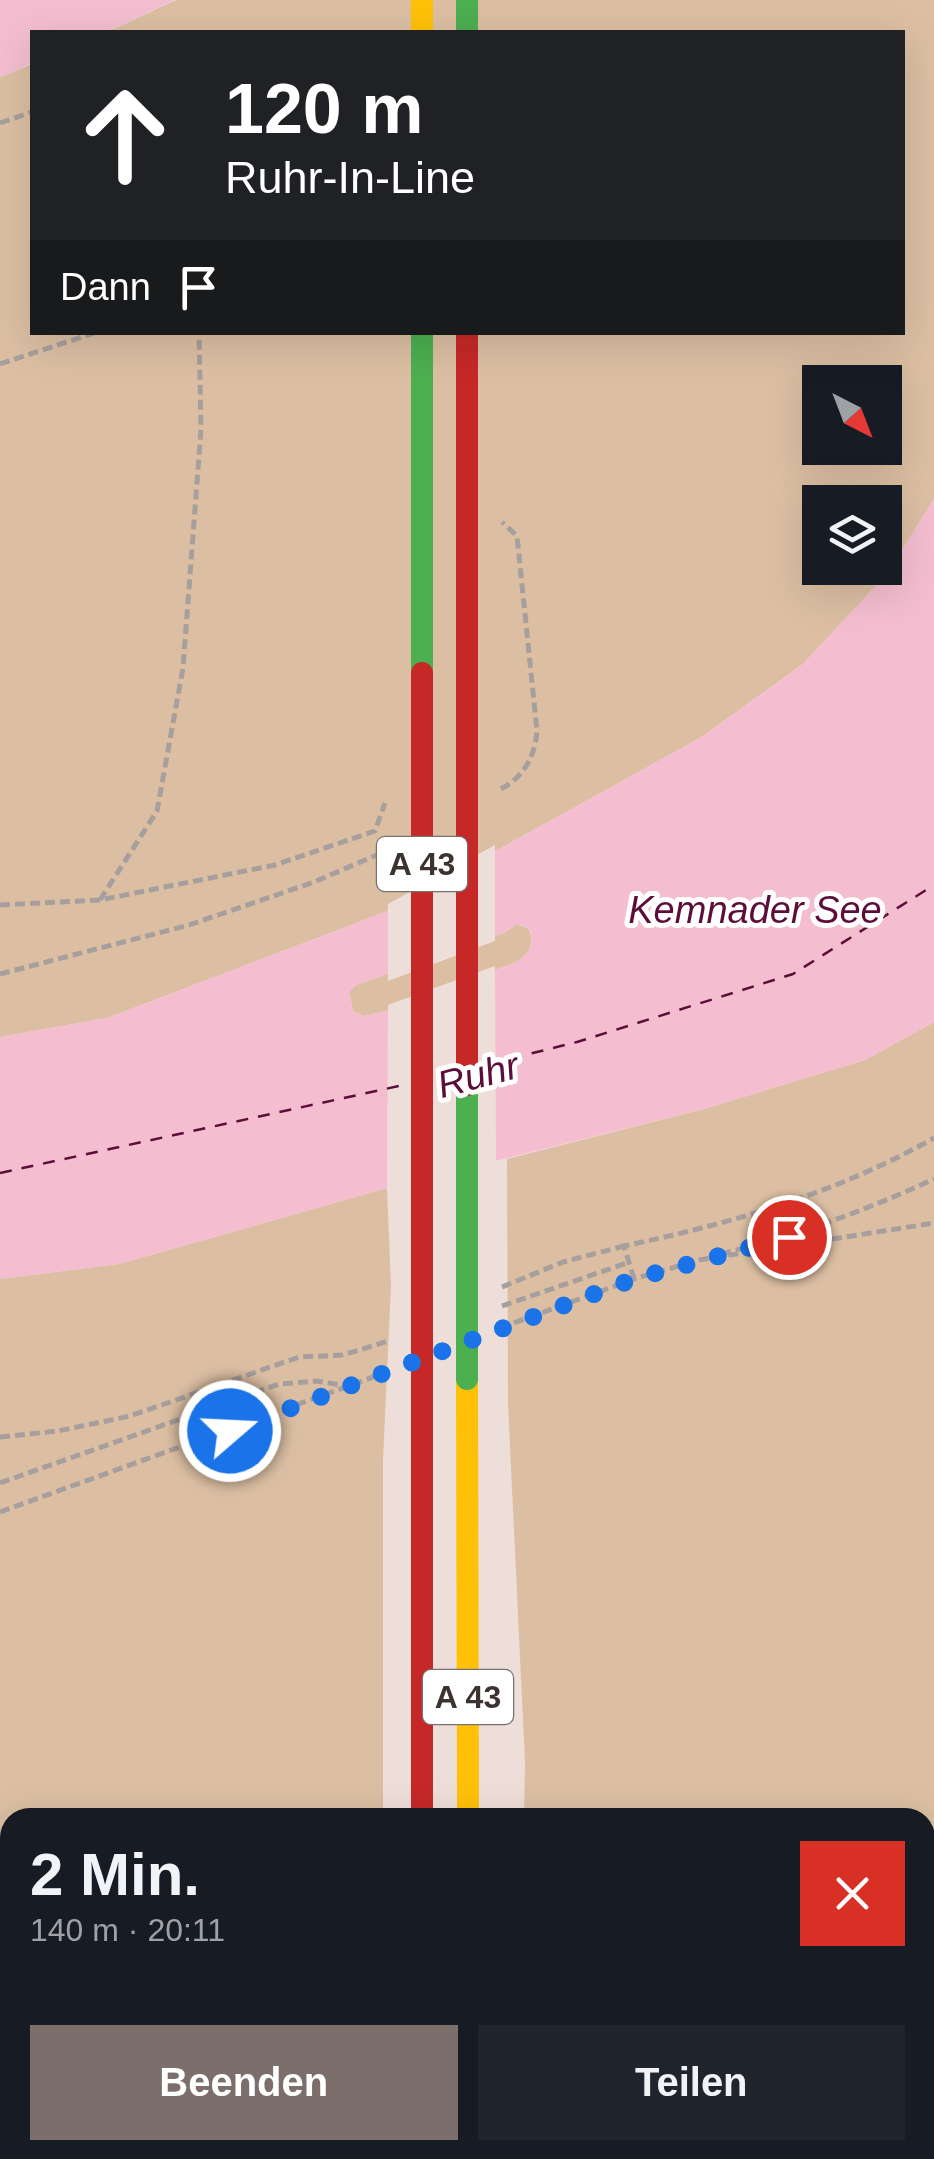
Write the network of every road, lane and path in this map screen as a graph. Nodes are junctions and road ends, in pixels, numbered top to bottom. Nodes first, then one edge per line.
1 (422, 0) edge
2 (467, 0) edge
3 (422, 30) edge
4 (467, 30) edge
5 (30, 113) edge
6 (0, 122) edge
7 (88, 335) edge
8 (199, 335) edge
9 (422, 335) edge
10 (467, 335) edge
11 (0, 364) edge
12 (496, 516) dead end
13 (489, 796) dead end
14 (376, 831) dead end
15 (386, 850) dead end
16 (100, 900) junction
17 (0, 906) edge
18 (0, 974) edge
19 (934, 1138) edge
20 (934, 1178) edge
21 (934, 1222) edge
22 (624, 1246) junction
23 (699, 1260) junction
24 (626, 1263) junction
25 (634, 1279) junction
26 (493, 1291) dead end
27 (486, 1312) dead end
28 (497, 1329) dead end
29 (390, 1341) dead end
30 (386, 1372) dead end
31 (350, 1387) junction
32 (0, 1437) edge
33 (0, 1483) edge
34 (0, 1512) edge
35 (422, 1808) edge
36 (468, 1808) edge

1 - 3 highway
2 - 4 highway
5 - 6 path
7 - 11 path
8 - 16 path
9 - 35 highway, A 43, bridge
10 - 36 highway, A 43, bridge
12 - 13 path
14 - 16 path
15 - 18 path
16 - 17 path
19 - 22 path
20 - 23 path
21 - 23 path
22 - 24 path
22 - 26 path
23 - 25 path
24 - 25 path
24 - 27 path
25 - 28 path
29 - 32 path
30 - 31 path
31 - 33 path
31 - 34 path

